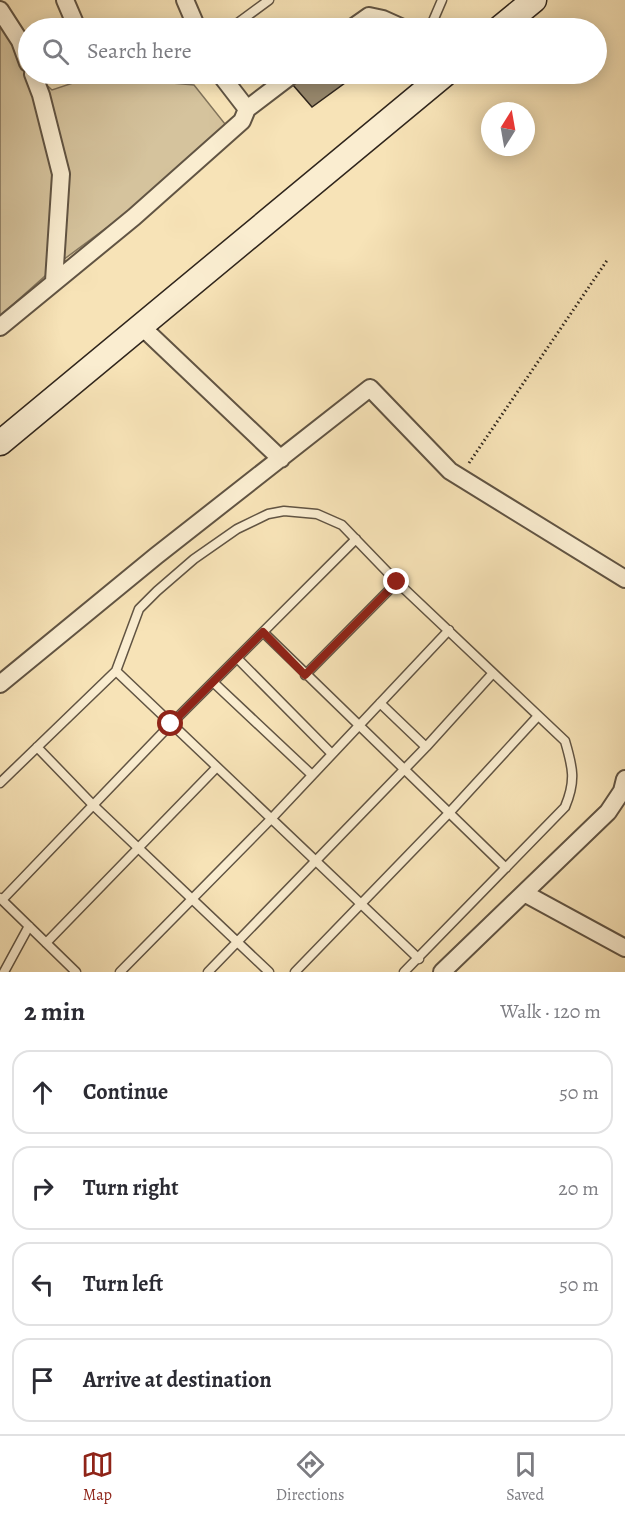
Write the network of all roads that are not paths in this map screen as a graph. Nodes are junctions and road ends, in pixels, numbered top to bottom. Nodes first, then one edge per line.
1 (65, 0) edge
2 (184, 0) edge
3 (269, 0) edge
4 (442, 0) edge
5 (534, 0) edge
6 (0, 10) edge
7 (73, 18) edge
8 (192, 18) edge
9 (245, 18) edge
10 (434, 18) edge
11 (512, 18) edge
12 (18, 38) edge
13 (37, 84) edge
14 (228, 84) edge
15 (280, 84) edge
16 (433, 84) edge
17 (247, 109) junction
18 (54, 281) junction
19 (141, 326) junction
20 (0, 327) edge
21 (0, 443) edge
22 (282, 459) junction
23 (356, 539) junction
24 (625, 579) edge
25 (397, 582) junction
26 (449, 630) junction
27 (263, 632) junction
28 (237, 658) junction
29 (116, 671) junction
30 (493, 673) junction
31 (305, 675) junction
32 (213, 682) junction
33 (0, 684) edge
34 (380, 703) junction
35 (538, 716) junction
36 (171, 724) junction
37 (358, 726) junction
38 (37, 747) junction
39 (426, 747) junction
40 (332, 754) junction
41 (217, 767) junction
42 (403, 770) junction
43 (312, 776) junction
44 (625, 779) edge
45 (0, 783) edge
46 (93, 805) junction
47 (449, 813) junction
48 (271, 819) junction
49 (137, 848) junction
50 (315, 860) junction
51 (506, 868) junction
52 (524, 893) junction
53 (1, 899) edge
54 (192, 899) junction
55 (360, 903) junction
56 (29, 926) junction
57 (237, 942) junction
58 (46, 943) junction
59 (625, 948) edge
60 (419, 959) junction
61 (4, 972) edge
62 (76, 972) edge
63 (120, 972) edge
64 (208, 972) edge
65 (269, 972) edge
66 (296, 972) edge
67 (404, 972) edge
68 (442, 972) edge

1 - 7 street
2 - 8 street
3 - 9 lane
4 - 10 lane
5 - 11 street
6 - 12 street
13 - 18 street
14 - 17 street
15 - 17 street
16 - 19 street
17 - 18 street
18 - 20 street
19 - 21 street
19 - 22 street
22 - 24 street
22 - 33 street
23 - 25 lane
23 - 27 lane
23 - 29 lane
25 - 26 lane
25 - 31 lane
26 - 30 lane
26 - 34 lane
27 - 28 lane
27 - 31 lane
28 - 32 lane
28 - 40 lane
29 - 36 lane
29 - 38 lane
30 - 35 lane
30 - 39 lane
31 - 37 lane
32 - 36 lane
32 - 43 lane
34 - 37 lane
34 - 39 lane
35 - 47 lane
35 - 51 lane
36 - 41 lane
36 - 46 lane
37 - 40 lane
37 - 42 lane
38 - 45 lane
38 - 46 lane
39 - 42 lane
40 - 43 lane
41 - 48 lane
41 - 49 lane
42 - 47 lane
42 - 50 lane
43 - 48 lane
44 - 52 street
46 - 49 lane
46 - 53 lane
47 - 51 lane
47 - 55 lane
48 - 50 lane
48 - 54 lane
49 - 54 lane
49 - 58 lane
50 - 55 lane
50 - 57 lane
51 - 60 lane
52 - 59 street
52 - 68 street
53 - 56 lane
54 - 57 lane
54 - 63 lane
55 - 60 lane
55 - 66 lane
56 - 58 lane
56 - 61 lane
57 - 64 lane
57 - 65 lane
58 - 62 lane
60 - 67 lane

